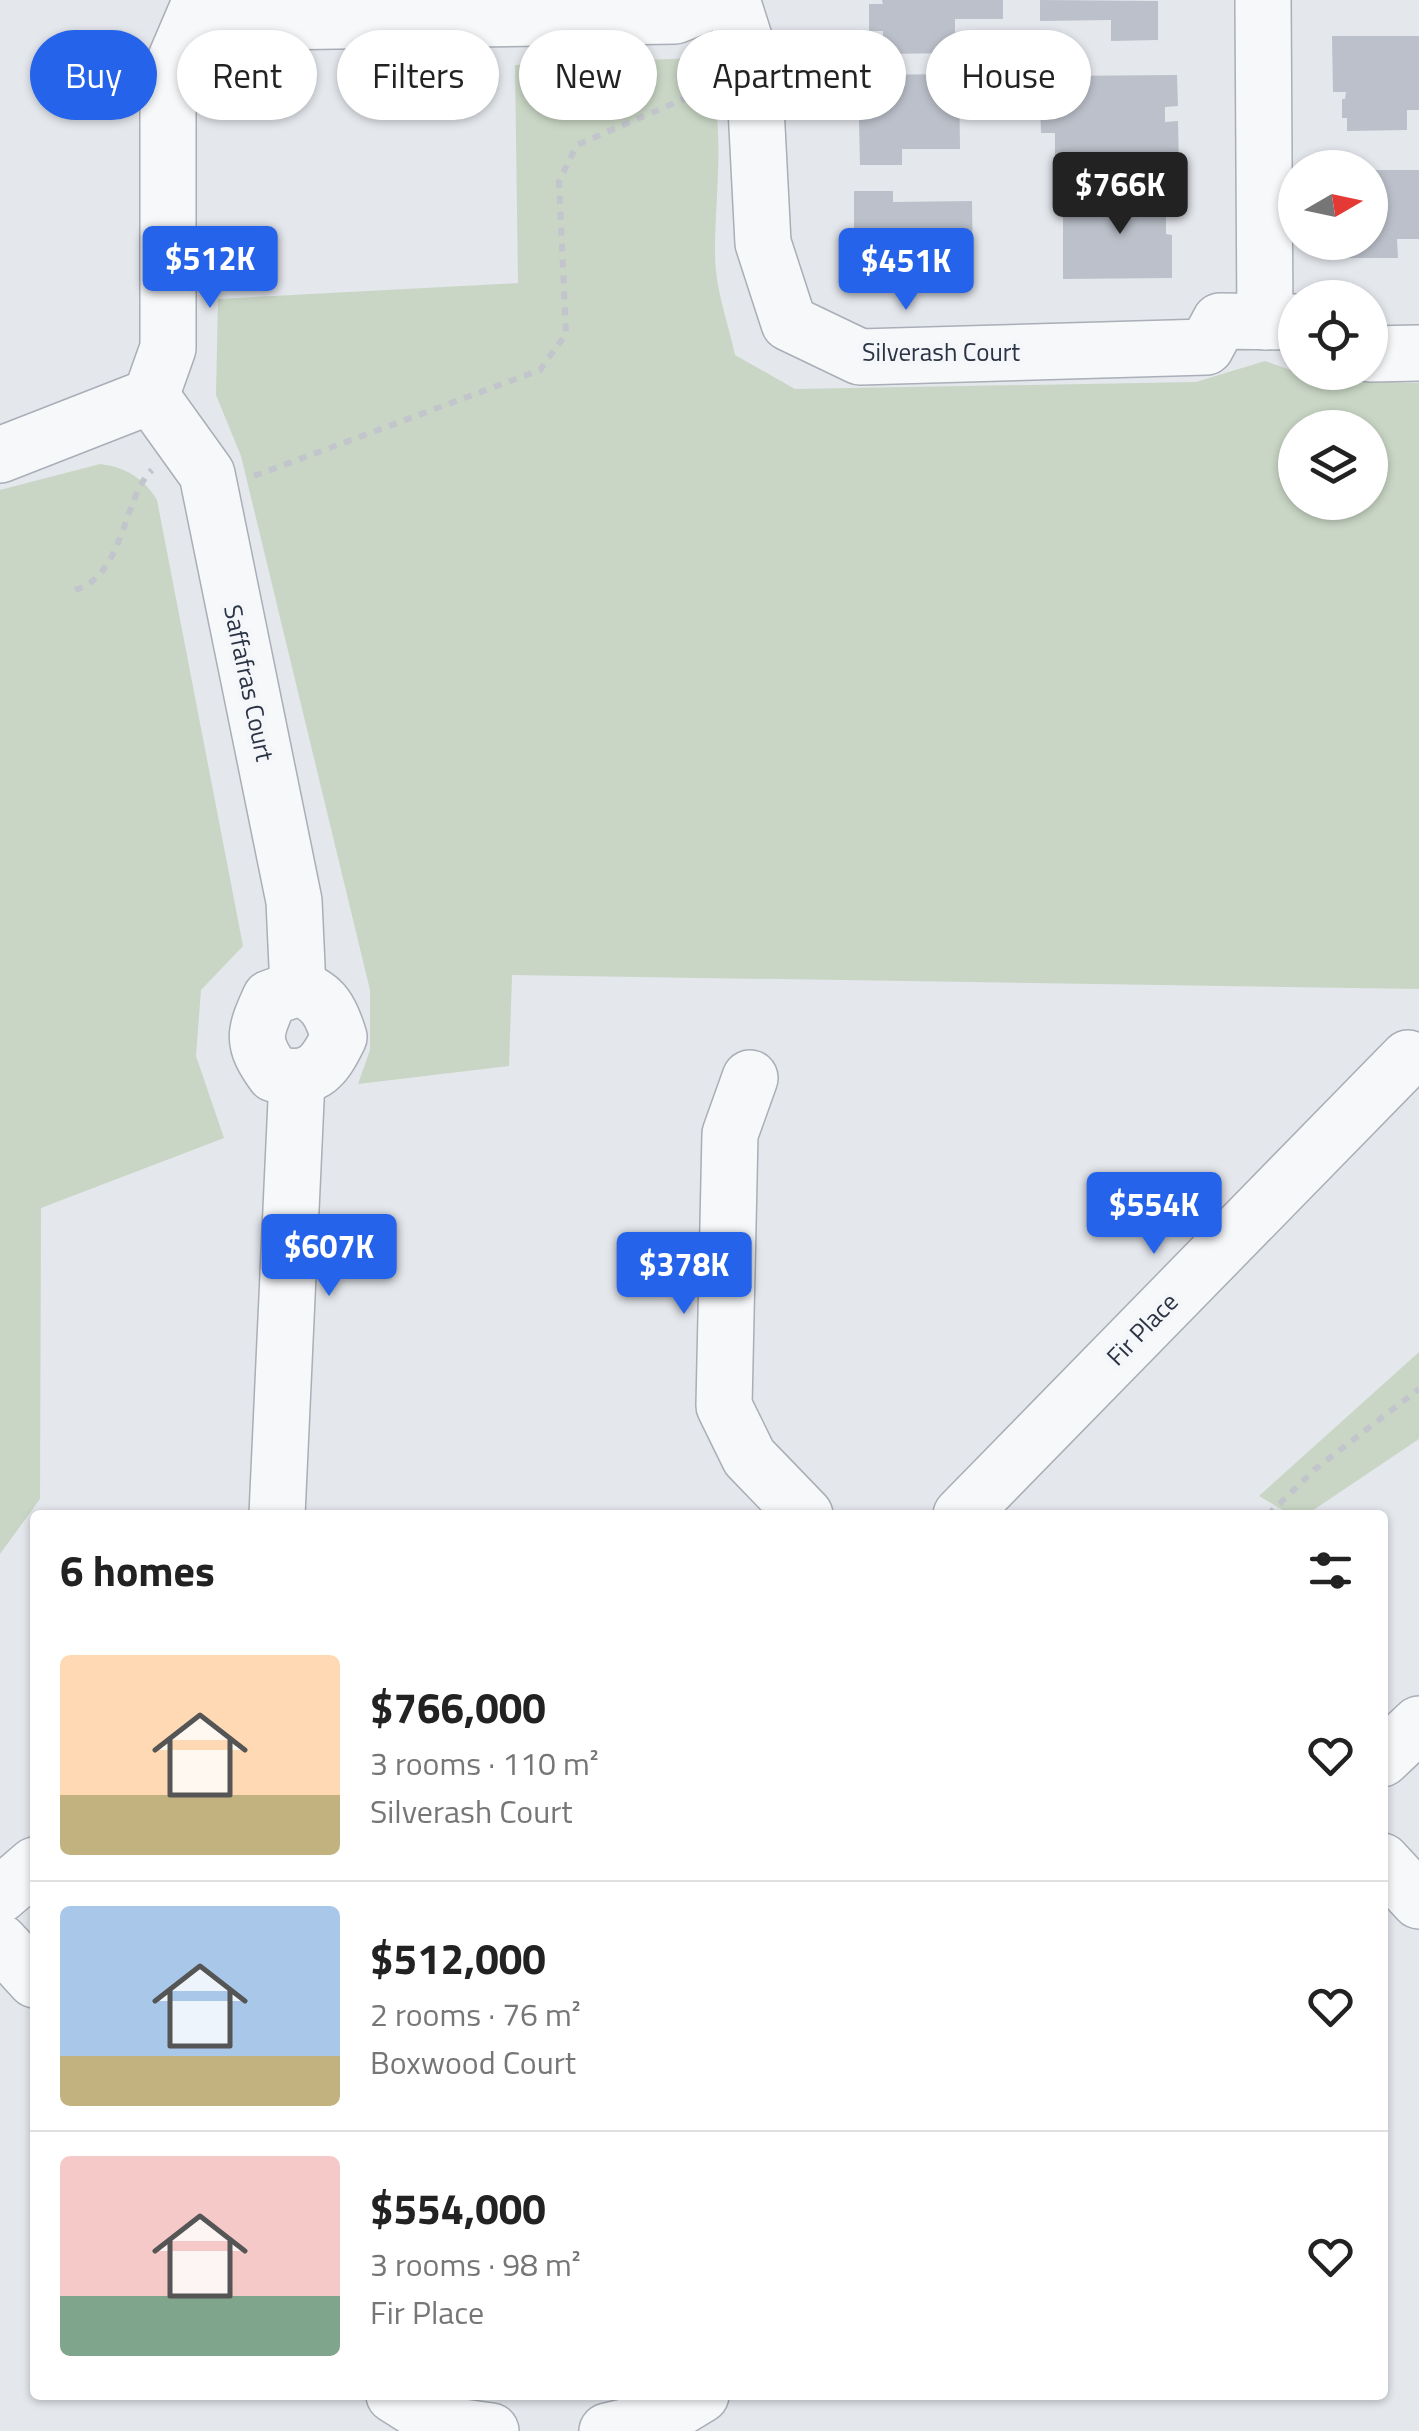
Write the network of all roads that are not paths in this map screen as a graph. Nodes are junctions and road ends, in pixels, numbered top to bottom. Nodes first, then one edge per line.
1 (201, 0) edge
2 (213, 0) edge
3 (714, 0) edge
4 (732, 0) edge
5 (1263, 0) edge
6 (1278, 284) edge
7 (1278, 322) edge
8 (1419, 353) edge
9 (1388, 354) edge
10 (151, 396) junction
11 (0, 455) edge
12 (1408, 1058) dead end
13 (750, 1078) dead end
14 (277, 1510) edge
15 (800, 1510) edge
16 (966, 1510) edge
17 (1419, 1724) edge
18 (1388, 1753) edge
19 (1388, 1868) edge
20 (30, 1869) edge
21 (0, 1896) edge
22 (1419, 1901) edge
23 (0, 1942) edge
24 (30, 1975) edge
25 (402, 2400) edge
26 (693, 2400) edge
27 (491, 2431) edge
28 (607, 2431) edge

1 - 10 street
2 - 3 street
4 - 7 street, Silverash Court
5 - 6 street
8 - 9 street
10 - 11 street
10 - 14 street, Saffafras Court
12 - 16 street, Fir Place
13 - 15 street
17 - 18 street
19 - 22 street
20 - 21 street
23 - 24 street
25 - 27 street
26 - 28 street

